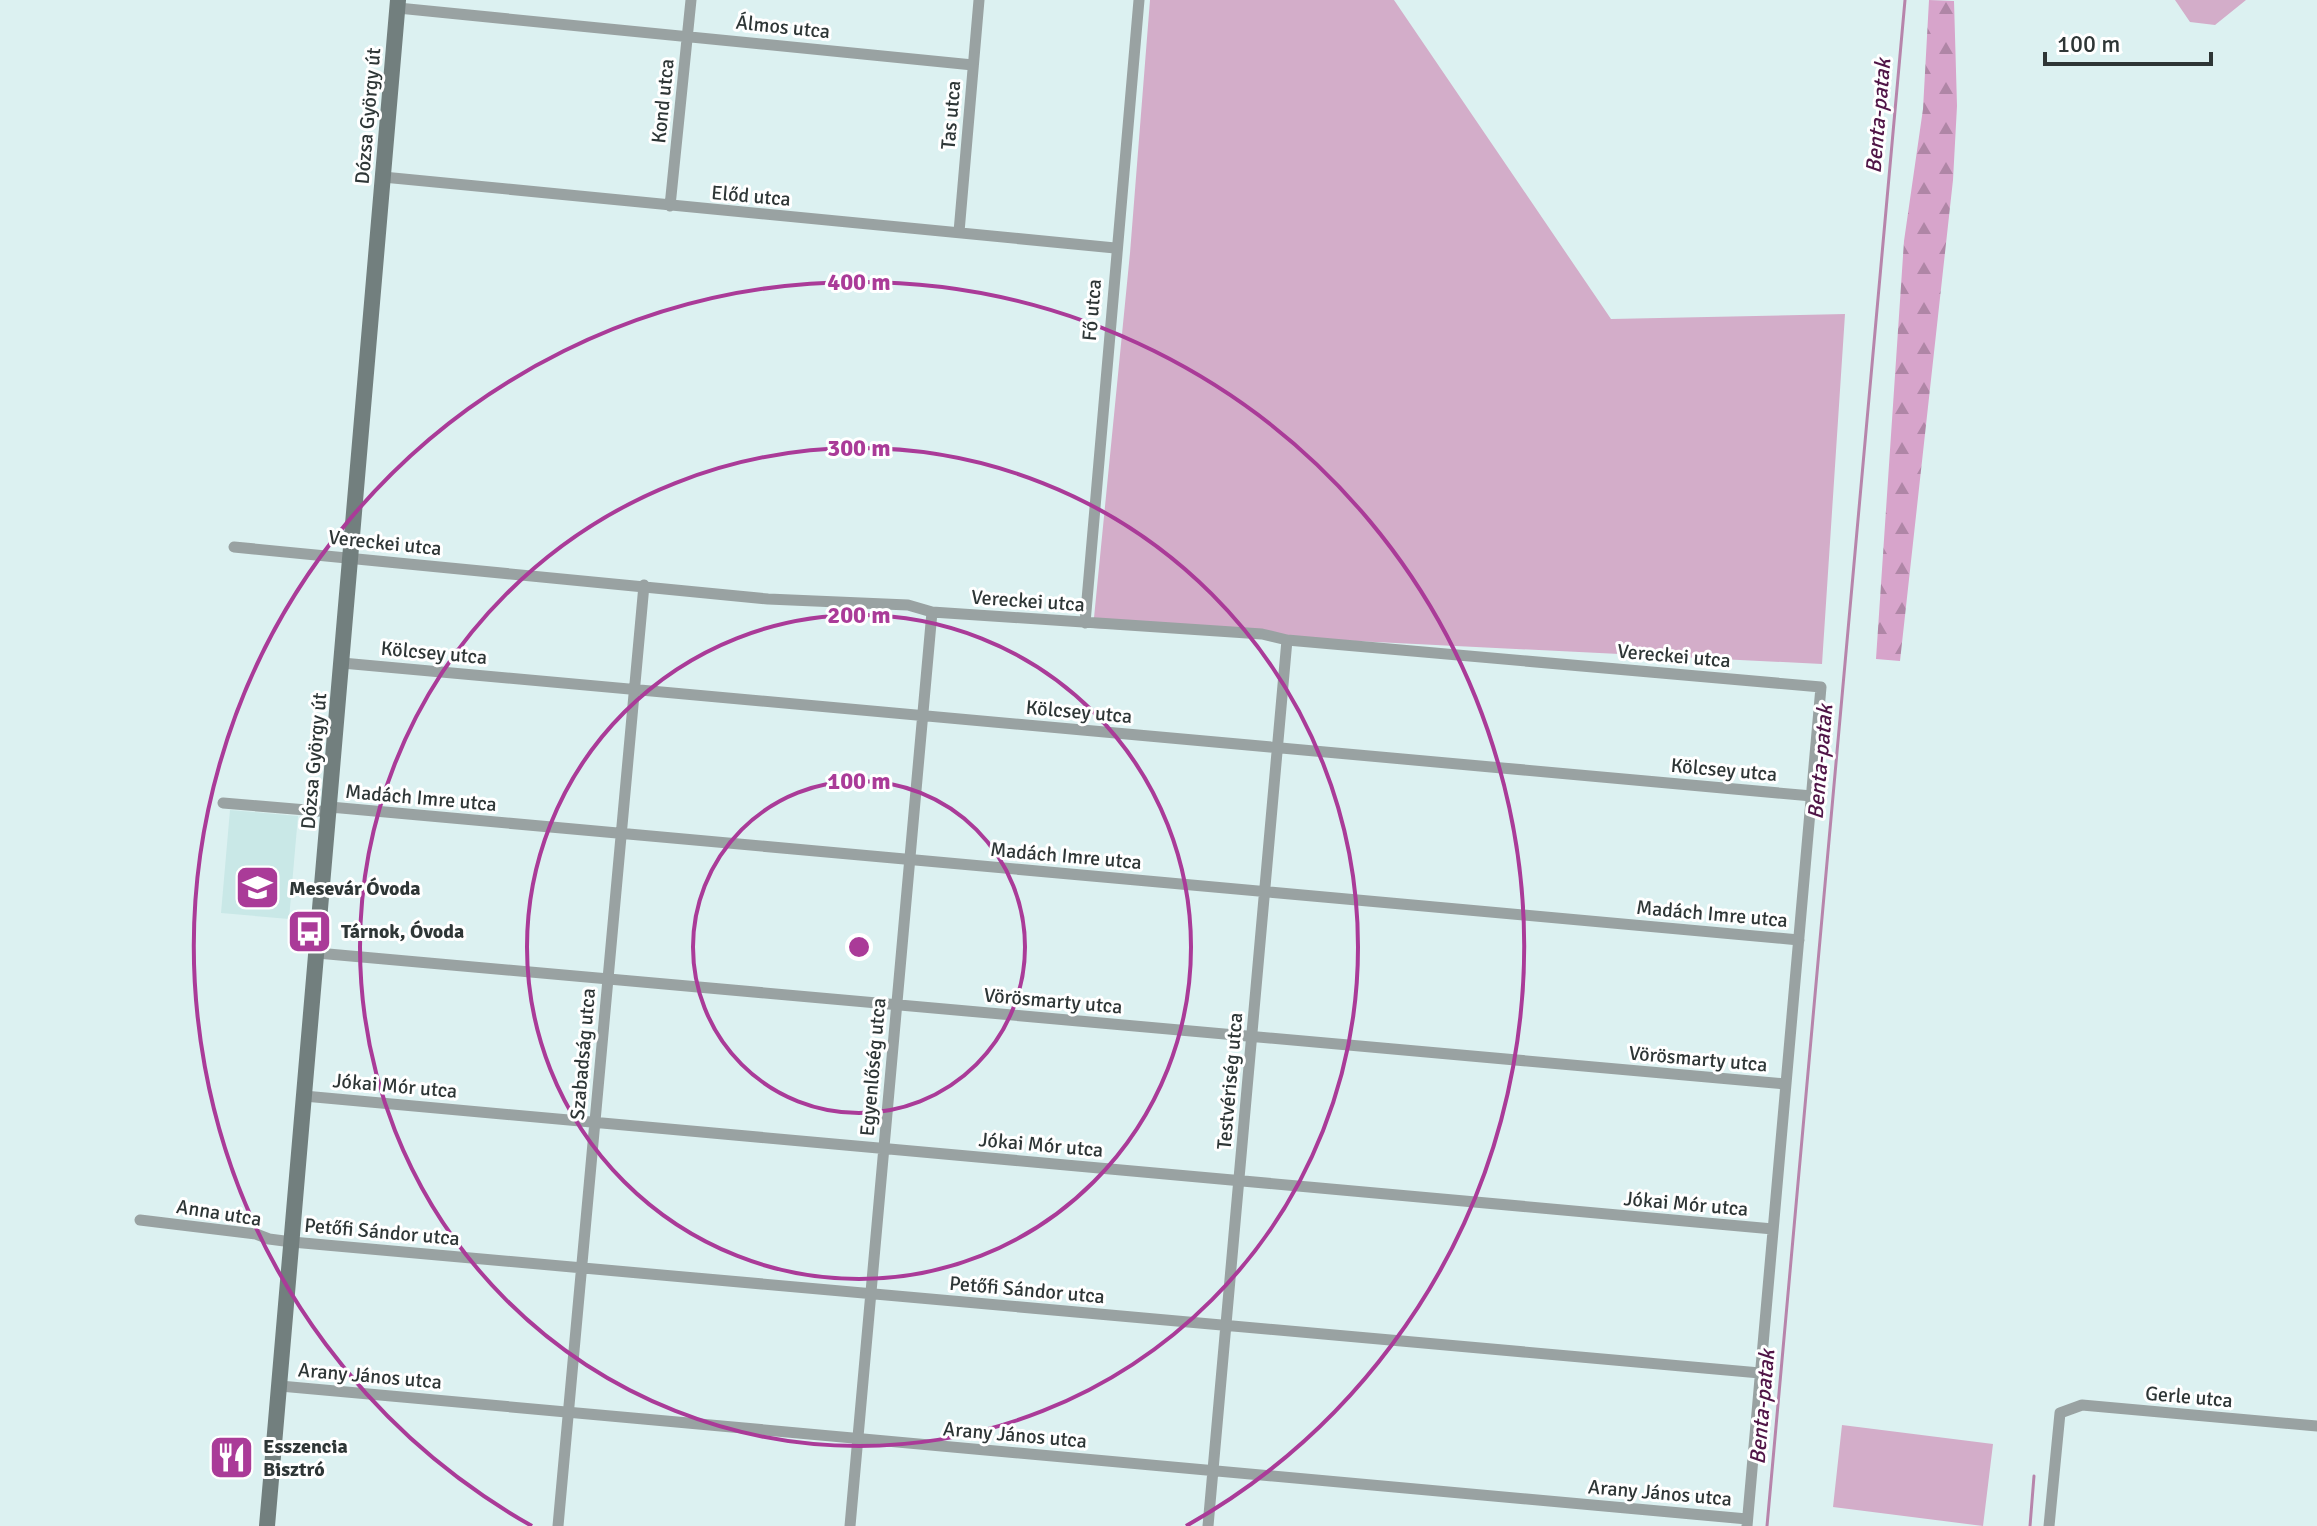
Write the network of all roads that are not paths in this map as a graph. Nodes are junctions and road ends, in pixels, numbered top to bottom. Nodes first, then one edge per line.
1 (691, 0) edge
2 (979, 0) edge
3 (1139, 0) edge
4 (398, 4) edge
5 (688, 35) junction
6 (973, 65) junction
7 (383, 177) junction
8 (670, 206) junction
9 (959, 232) junction
10 (1115, 248) junction
11 (234, 547) dead end
12 (350, 556) junction
13 (644, 585) junction
14 (932, 612) junction
15 (1085, 623) junction
16 (1287, 640) junction
17 (342, 663) junction
18 (633, 689) junction
19 (921, 715) junction
20 (1279, 748) junction
21 (1812, 796) junction
22 (223, 803) dead end
23 (330, 810) junction
24 (621, 835) junction
25 (910, 860) junction
26 (1266, 892) junction
27 (1799, 940) junction
28 (317, 953) junction
29 (608, 978) junction
30 (897, 1005) junction
31 (1252, 1038) junction
32 (1785, 1084) junction
33 (304, 1096) junction
34 (595, 1123) junction
35 (884, 1149) junction
36 (1240, 1182) junction
37 (140, 1220) dead end
38 (1773, 1229) junction
39 (292, 1242) junction
40 (582, 1267) junction
41 (870, 1294) junction
42 (1226, 1326) junction
43 (1760, 1373) junction
44 (280, 1386) junction
45 (568, 1412) junction
46 (2317, 1426) edge
47 (857, 1439) junction
48 (1213, 1471) junction
49 (1747, 1522) edge
50 (267, 1526) edge
51 (558, 1526) edge
52 (850, 1526) edge
53 (1208, 1526) edge
54 (2049, 1526) edge

1 - 5 street, Kond utca
2 - 6 street, Tas utca
3 - 10 street, Fő utca
4 - 5 street, Álmos utca
4 - 7 street, Dózsa György út
5 - 6 street, Álmos utca
5 - 8 street, Kond utca
6 - 9 street, Tas utca
7 - 8 street, Előd utca
7 - 12 street, Dózsa György út
8 - 9 street, Előd utca
9 - 10 street, Előd utca
10 - 15 street, Fő utca
11 - 12 street, Vereckei utca
12 - 13 street, Vereckei utca
12 - 17 street, Dózsa György út
13 - 14 street, Vereckei utca
13 - 18 street, Szabadság utca
14 - 15 street, Vereckei utca
14 - 19 street, Egyenlőség utca
15 - 16 street, Vereckei utca
16 - 20 street, Testvériség utca
16 - 21 street, Vereckei utca
17 - 18 street, Kölcsey utca
17 - 23 street, Dózsa György út
18 - 19 street, Kölcsey utca
18 - 24 street, Szabadság utca
19 - 20 street, Kölcsey utca
19 - 25 street, Egyenlőség utca
20 - 21 street, Kölcsey utca
20 - 26 street, Testvériség utca
21 - 27 street
22 - 23 street, Madách Imre utca
23 - 24 street, Madách Imre utca
23 - 28 street, Dózsa György út
24 - 25 street, Madách Imre utca
24 - 29 street, Szabadság utca
25 - 26 street, Madách Imre utca
25 - 30 street, Egyenlőség utca
26 - 27 street, Madách Imre utca
26 - 31 street, Testvériség utca
27 - 32 street
28 - 29 street, Vörösmarty utca
28 - 33 street, Dózsa György út
29 - 30 street, Vörösmarty utca
29 - 34 street, Szabadság utca
30 - 31 street, Vörösmarty utca
30 - 35 street, Egyenlőség utca
31 - 32 street, Vörösmarty utca
31 - 36 street, Testvériség utca
32 - 38 street
33 - 34 street, Jókai Mór utca
33 - 39 street, Dózsa György út
34 - 35 street, Jókai Mór utca
34 - 40 street, Szabadság utca
35 - 36 street, Jókai Mór utca
35 - 41 street, Egyenlőség utca
36 - 38 street, Jókai Mór utca
36 - 42 street, Testvériség utca
37 - 39 street, Anna utca
38 - 43 street
39 - 40 street, Petőfi Sándor utca
39 - 44 street, Dózsa György út
40 - 41 street, Petőfi Sándor utca
40 - 45 street, Szabadság utca
41 - 42 street, Petőfi Sándor utca
41 - 47 street, Egyenlőség utca
42 - 43 street, Petőfi Sándor utca
42 - 48 street, Testvériség utca
43 - 49 street
44 - 45 street, Arany János utca
44 - 50 street, Dózsa György út
45 - 47 street, Arany János utca
45 - 51 street, Szabadság utca
46 - 54 street, Gerle utca
47 - 48 street, Arany János utca
47 - 52 street, Egyenlőség utca
48 - 49 street, Arany János utca
48 - 53 street, Testvériség utca

